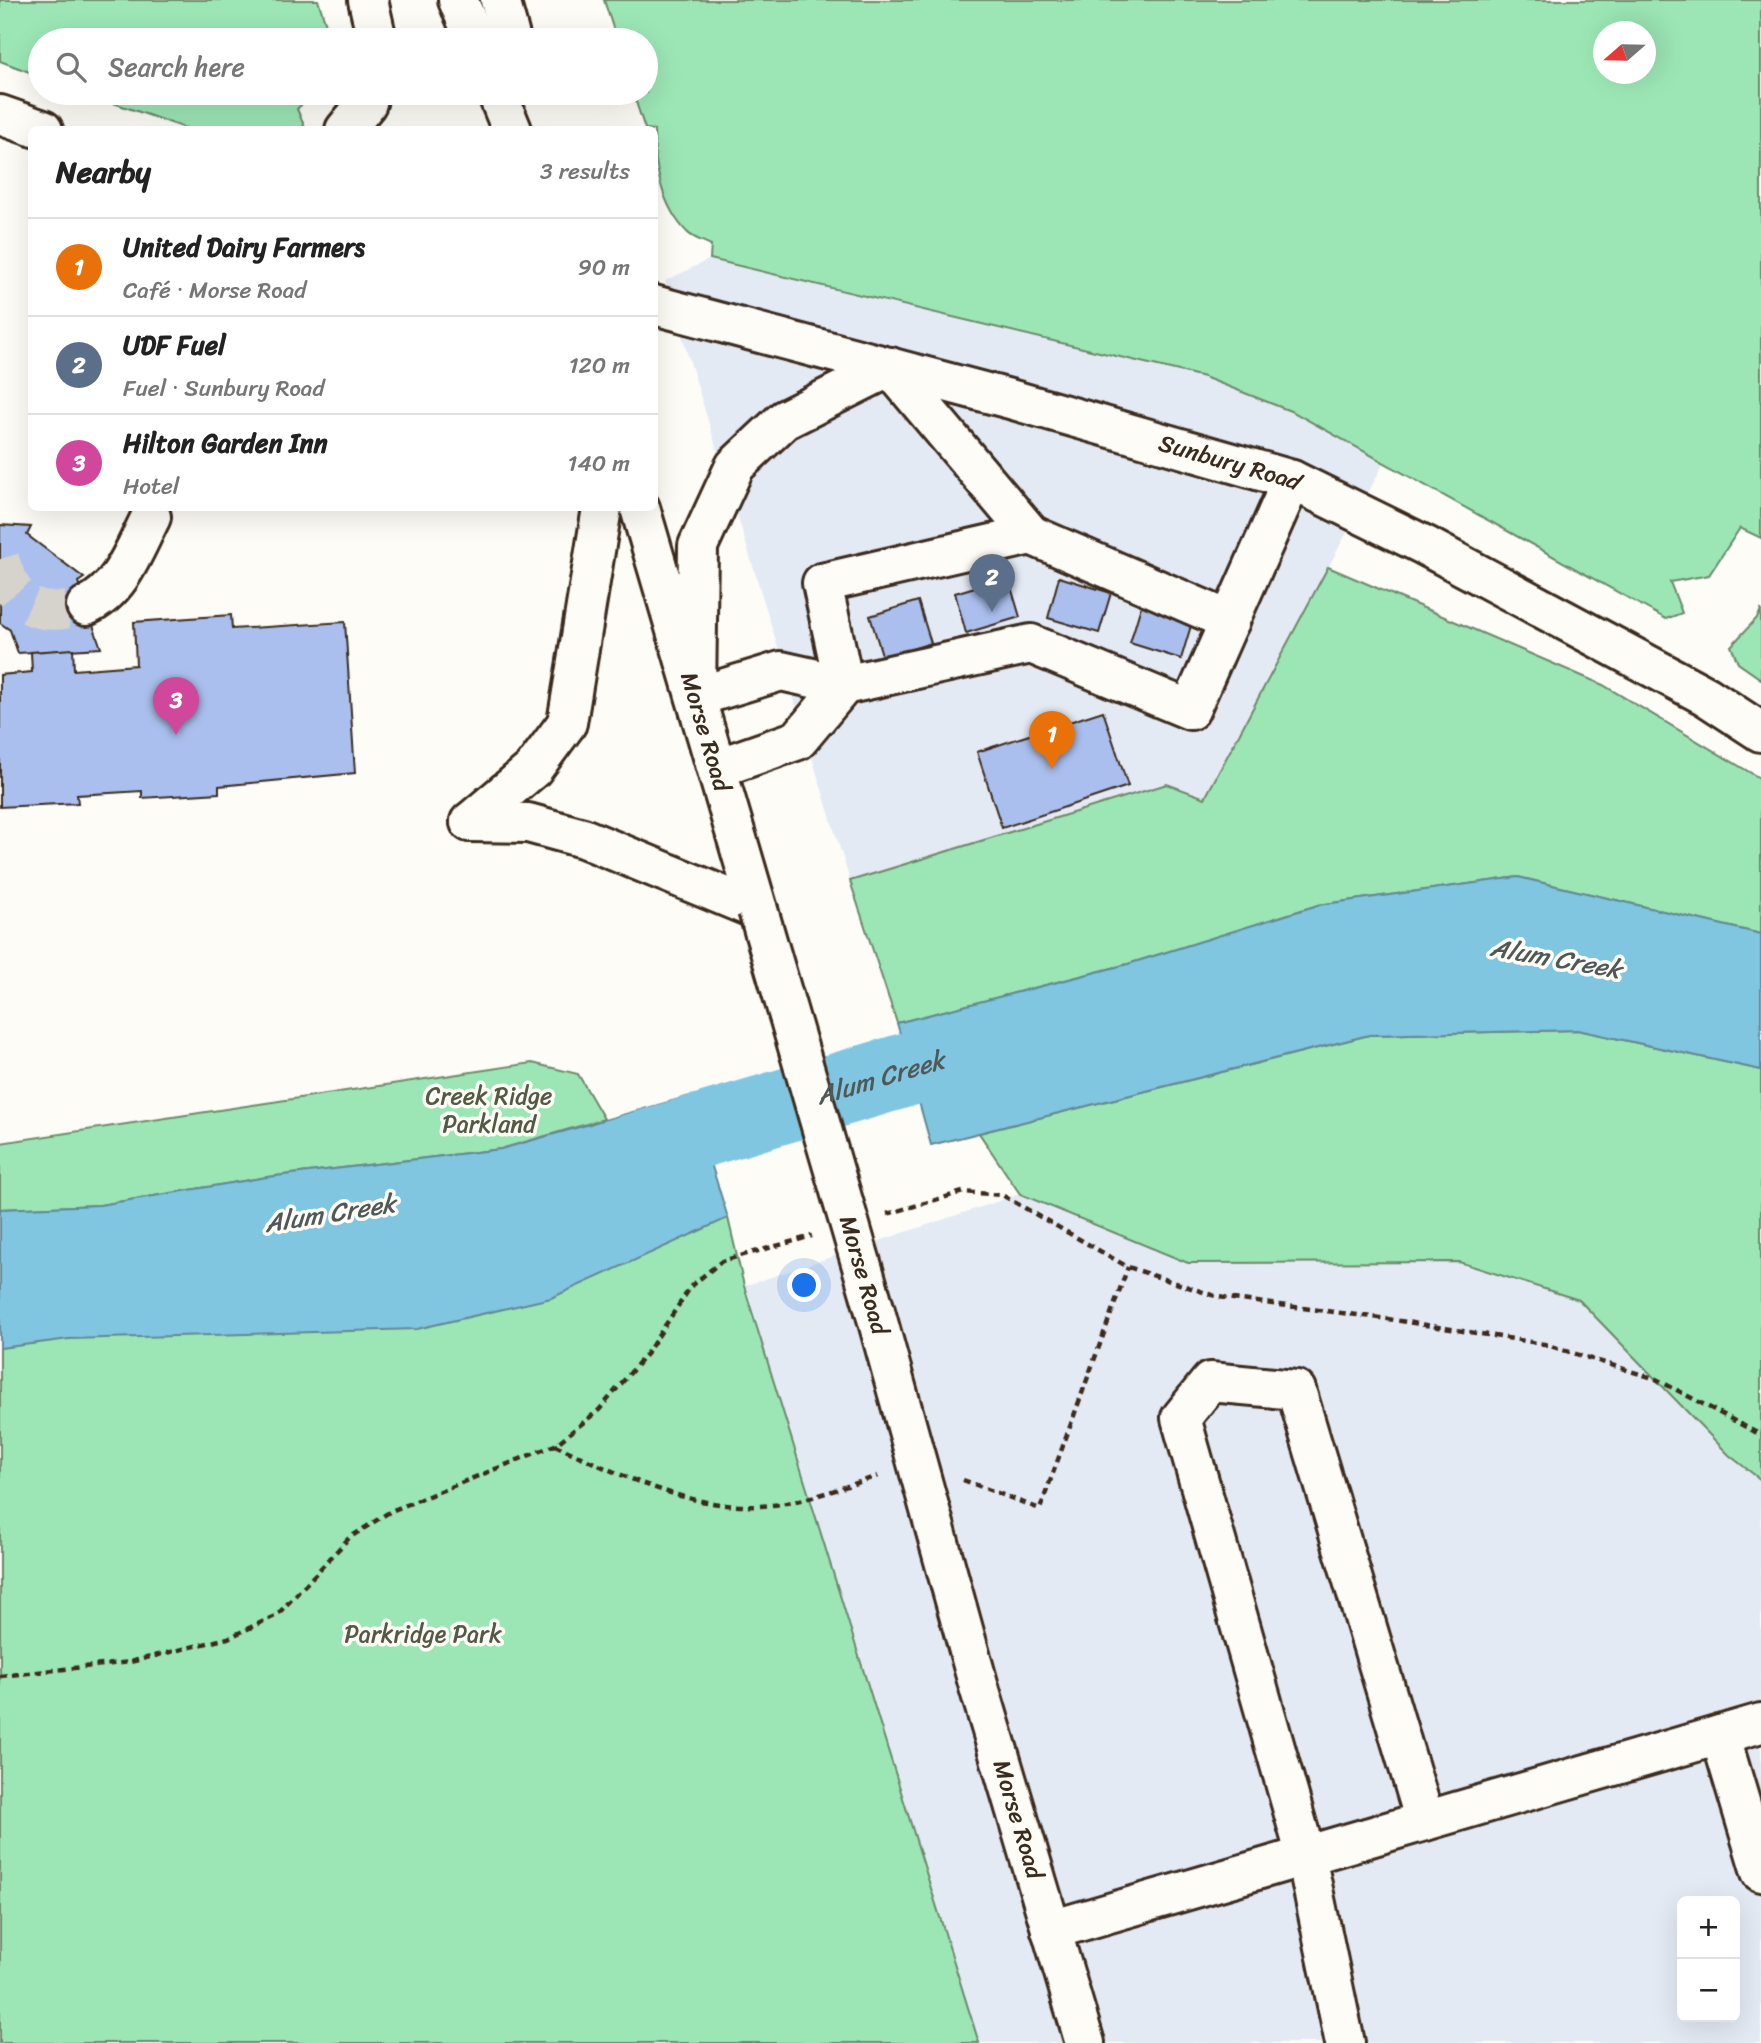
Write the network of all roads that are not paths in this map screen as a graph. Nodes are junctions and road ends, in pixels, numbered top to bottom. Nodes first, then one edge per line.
1 (368, 0) edge
2 (458, 0) edge
3 (500, 0) edge
4 (374, 28) edge
5 (470, 28) edge
6 (508, 28) edge
7 (365, 105) edge
8 (502, 105) edge
9 (528, 105) edge
10 (0, 115) edge
11 (32, 126) edge
12 (348, 126) edge
13 (510, 126) edge
14 (534, 126) edge
15 (658, 305) edge
16 (890, 367) junction
17 (1292, 481) junction
18 (602, 511) edge
19 (641, 511) edge
20 (151, 517) dead end
21 (1031, 535) junction
22 (86, 606) tunnel mouth
23 (1230, 621) junction
24 (844, 685) junction
25 (696, 697) junction
26 (1761, 732) edge
27 (718, 768) junction
28 (758, 910) junction
29 (1761, 1723) edge
30 (1720, 1735) junction
31 (1425, 1821) junction
32 (1306, 1856) junction
33 (1761, 1872) edge
34 (1051, 1930) junction
35 (1085, 2043) edge
36 (1345, 2043) edge

1 - 4 main road
2 - 5 main road
3 - 6 main road
7 - 12 main road
8 - 13 main road
9 - 14 main road
10 - 11 main road
15 - 16 main road, Sunbury Road
16 - 17 main road, Sunbury Road
16 - 21 main road
16 - 25 main road
17 - 23 main road
17 - 26 main road, Sunbury Road
18 - 28 main road
19 - 25 main road, Morse Road
20 - 22 main road
21 - 23 main road
21 - 24 main road
23 - 24 main road
24 - 25 main road
24 - 27 main road
25 - 27 main road, Morse Road
27 - 28 main road, Morse Road
28 - 34 main road, Morse Road, bridge
29 - 30 main road
30 - 31 main road
30 - 33 main road
31 - 32 main road
31 - 32 main road
32 - 34 main road
32 - 36 main road
34 - 35 main road, Morse Road

